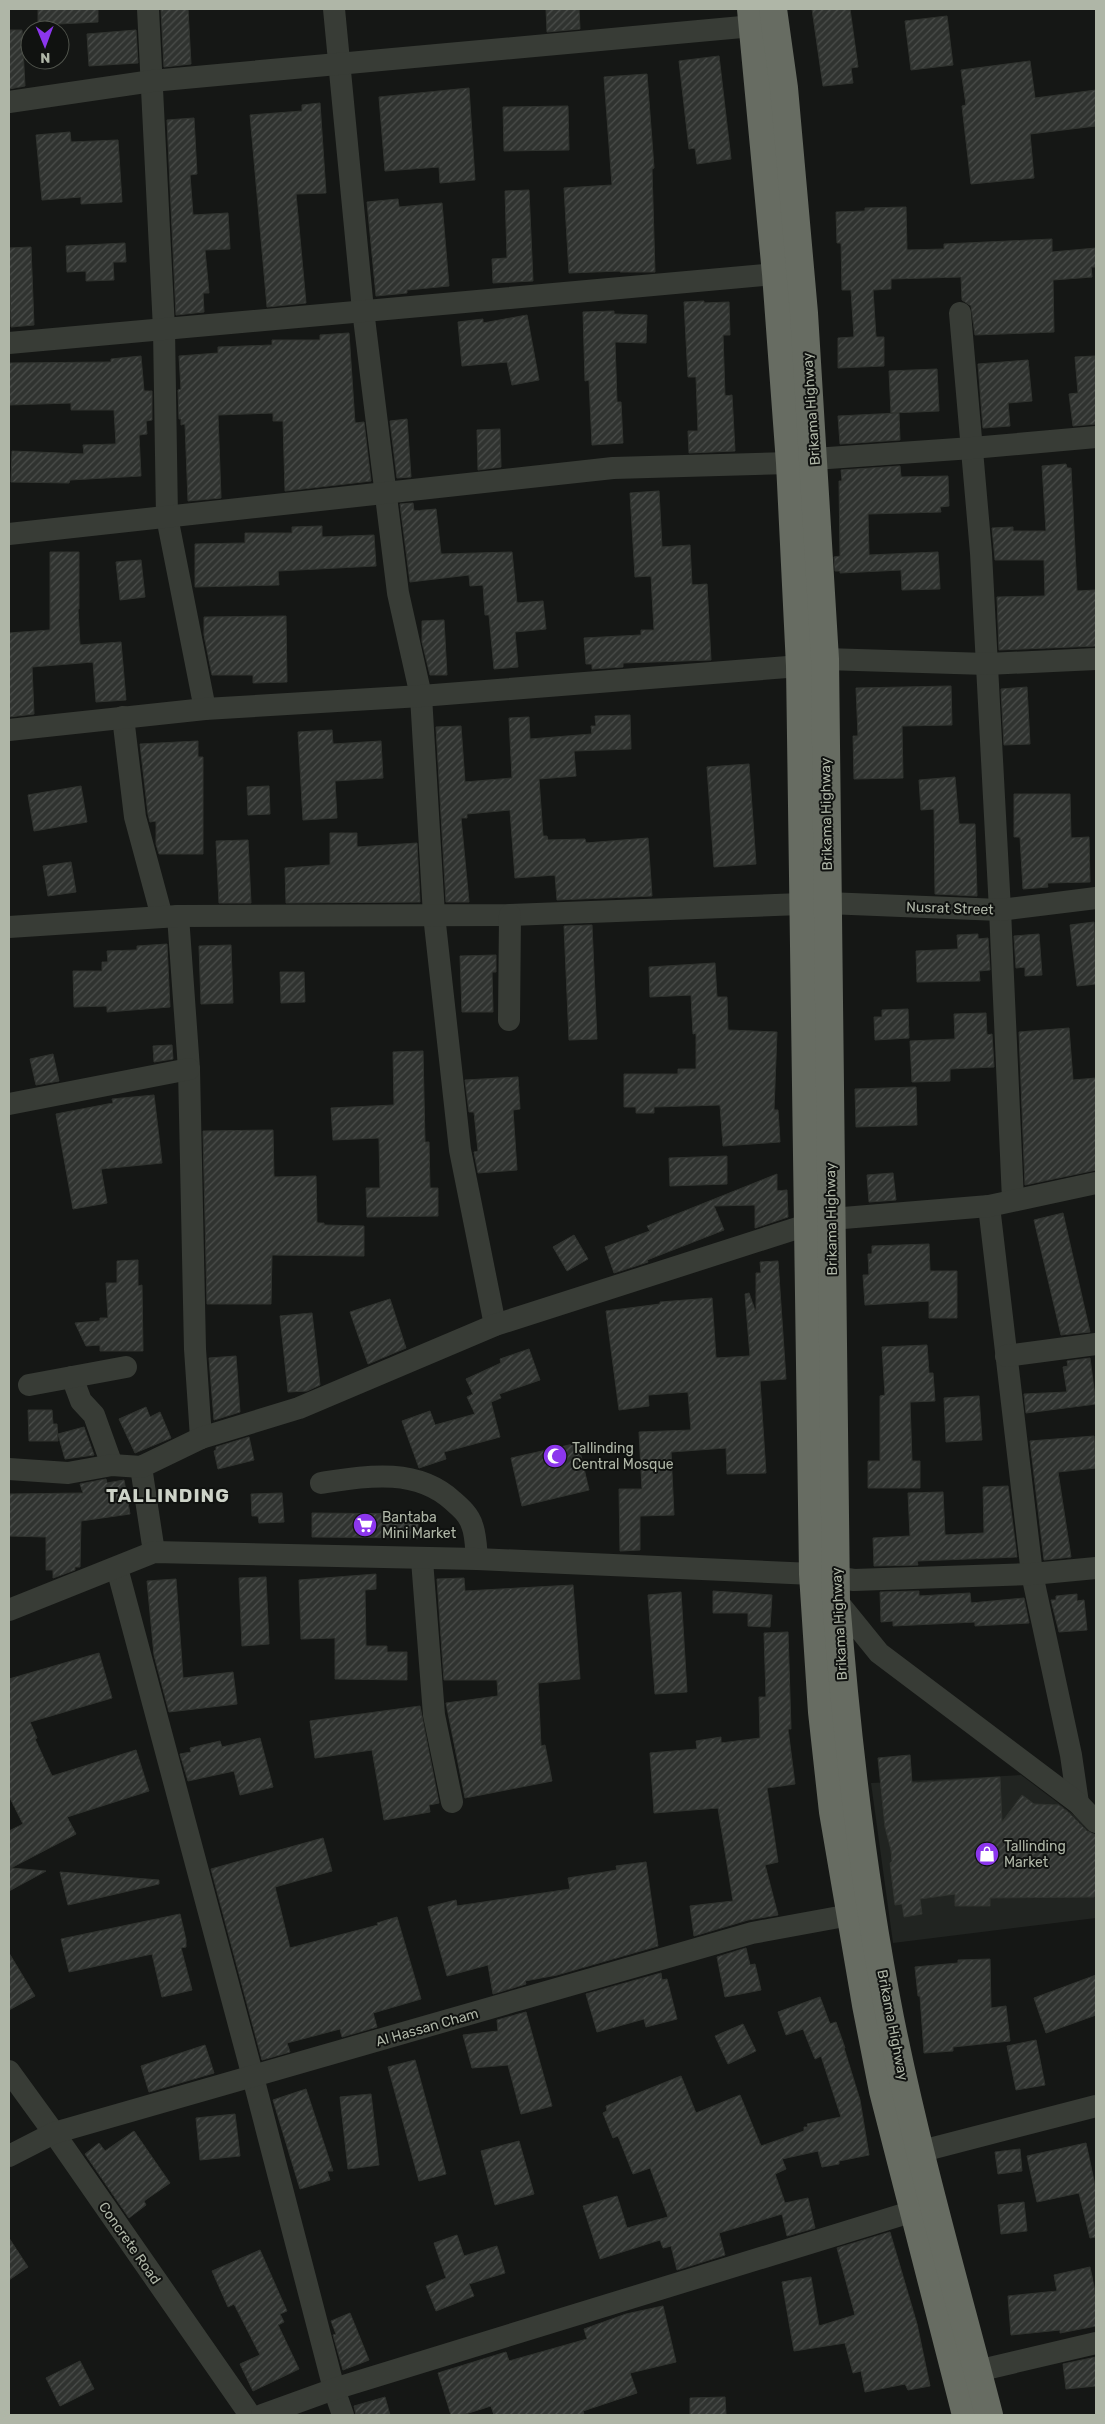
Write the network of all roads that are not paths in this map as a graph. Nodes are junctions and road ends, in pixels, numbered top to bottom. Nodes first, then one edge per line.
1 (148, 9) edge
2 (334, 9) edge
3 (759, 14) edge
4 (340, 63) junction
5 (152, 81) junction
6 (9, 102) edge
7 (776, 274) junction
8 (363, 310) junction
9 (960, 313) dead end
10 (164, 329) junction
11 (9, 343) edge
12 (1096, 437) edge
13 (972, 448) junction
14 (802, 461) junction
15 (386, 494) junction
16 (167, 517) junction
17 (9, 534) edge
18 (1096, 659) edge
19 (812, 662) junction
20 (987, 664) junction
21 (421, 696) junction
22 (205, 709) junction
23 (123, 717) junction
24 (9, 730) edge
25 (1096, 898) edge
26 (815, 903) junction
27 (1000, 910) junction
28 (434, 915) junction
29 (510, 915) junction
30 (170, 917) junction
31 (9, 927) edge
32 (509, 1020) dead end
33 (189, 1069) junction
34 (9, 1104) edge
35 (1096, 1183) edge
36 (1012, 1200) junction
37 (990, 1206) junction
38 (819, 1222) junction
39 (495, 1325) junction
40 (1096, 1344) edge
41 (1006, 1356) junction
42 (126, 1366) dead end
43 (72, 1377) junction
44 (29, 1385) dead end
45 (201, 1438) junction
46 (112, 1465) junction
47 (141, 1467) junction
48 (9, 1469) edge
49 (322, 1483) dead end
50 (154, 1552) junction
51 (477, 1559) junction
52 (422, 1560) junction
53 (117, 1568) junction
54 (1096, 1568) edge
55 (1032, 1574) junction
56 (828, 1583) junction
57 (9, 1610) edge
58 (452, 1802) dead end
59 (1078, 1803) junction
60 (1096, 1822) edge
61 (850, 1915) junction
62 (9, 2071) edge
63 (254, 2077) junction
64 (1096, 2106) edge
65 (54, 2132) junction
66 (922, 2151) junction
67 (9, 2156) edge
68 (914, 2211) junction
69 (1096, 2343) edge
70 (977, 2371) junction
71 (334, 2389) junction
72 (250, 2415) edge
73 (262, 2415) edge
74 (343, 2415) edge
75 (966, 2415) edge
76 (989, 2415) edge

1 - 5 street
2 - 4 street
3 - 4 street
3 - 7 highway, Brikama Highway
3 - 14 highway, Brikama Highway
4 - 5 street
4 - 8 street
5 - 6 street
5 - 10 street
7 - 8 street
7 - 14 highway, Brikama Highway
8 - 10 street
8 - 15 street
9 - 13 street
10 - 11 street
10 - 16 street
12 - 13 street
13 - 14 street
13 - 20 street
14 - 15 street
14 - 19 highway, Brikama Highway
15 - 16 street
15 - 21 street
16 - 17 street
16 - 22 street
18 - 20 street
19 - 20 street
19 - 21 street
19 - 26 highway, Brikama Highway
20 - 27 street
21 - 22 street
21 - 28 street
22 - 23 street
23 - 24 street
23 - 30 street
25 - 27 street, Nusrat Street
26 - 27 street, Nusrat Street
26 - 29 street, Nusrat Street
26 - 38 highway, Brikama Highway
27 - 36 street
28 - 29 street, Nusrat Street
28 - 30 street, Nusrat Street
28 - 39 street
29 - 32 street
30 - 31 street, Nusrat Street
30 - 33 street
33 - 34 street
33 - 45 street
35 - 36 street
36 - 37 street
37 - 38 street
37 - 41 street
38 - 39 street
38 - 56 highway, Brikama Highway
39 - 45 street
40 - 41 street
41 - 55 street
42 - 43 street
43 - 44 street
43 - 46 street
45 - 47 street
46 - 47 street
46 - 48 street
47 - 50 street
49 - 51 street
50 - 52 street
50 - 53 street
51 - 52 street
51 - 56 street
52 - 58 street
53 - 57 street
53 - 63 street
54 - 55 street
55 - 56 street
55 - 59 street
56 - 59 street
56 - 61 highway, Brikama Highway
56 - 66 highway, Brikama Highway
59 - 60 street
61 - 63 street, Al Hassan Cham
61 - 68 highway, Brikama Highway
62 - 65 street, Concrete Road
63 - 65 street, Al Hassan Cham
63 - 71 street
64 - 66 street
65 - 67 street, Al Hassan Cham
65 - 72 street, Concrete Road
66 - 70 highway, Brikama Highway
68 - 71 street
68 - 75 highway, Brikama Highway
69 - 70 street
70 - 76 highway, Brikama Highway
71 - 73 street
71 - 74 street

